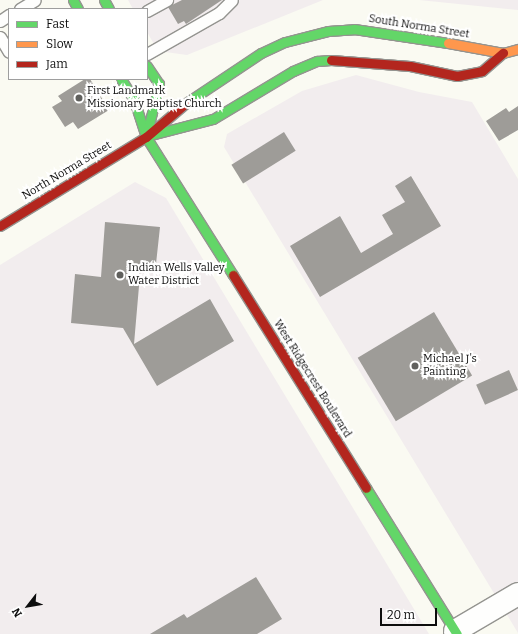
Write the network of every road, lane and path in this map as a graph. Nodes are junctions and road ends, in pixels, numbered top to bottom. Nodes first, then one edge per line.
1 (35, 0) edge
2 (167, 0) edge
3 (227, 0) edge
4 (232, 0) edge
5 (22, 8) edge
6 (148, 10) edge
7 (0, 37) edge
8 (148, 46) edge
9 (518, 49) edge
10 (8, 50) edge
11 (148, 53) edge
12 (503, 53) junction
13 (148, 68) edge
14 (122, 80) edge
15 (146, 137) junction
16 (0, 226) edge
17 (518, 594) edge
18 (456, 632) edge

1 - 5 lane
2 - 6 lane
3 - 8 lane
4 - 11 lane
7 - 10 lane
9 - 12 main road, South Norma Street
12 - 15 main road, South Norma Street
12 - 15 main road, South Norma Street
13 - 15 main road
14 - 15 main road, West Ridgecrest Boulevard
15 - 16 main road, North Norma Street
15 - 18 main road, West Ridgecrest Boulevard
17 - 18 street

